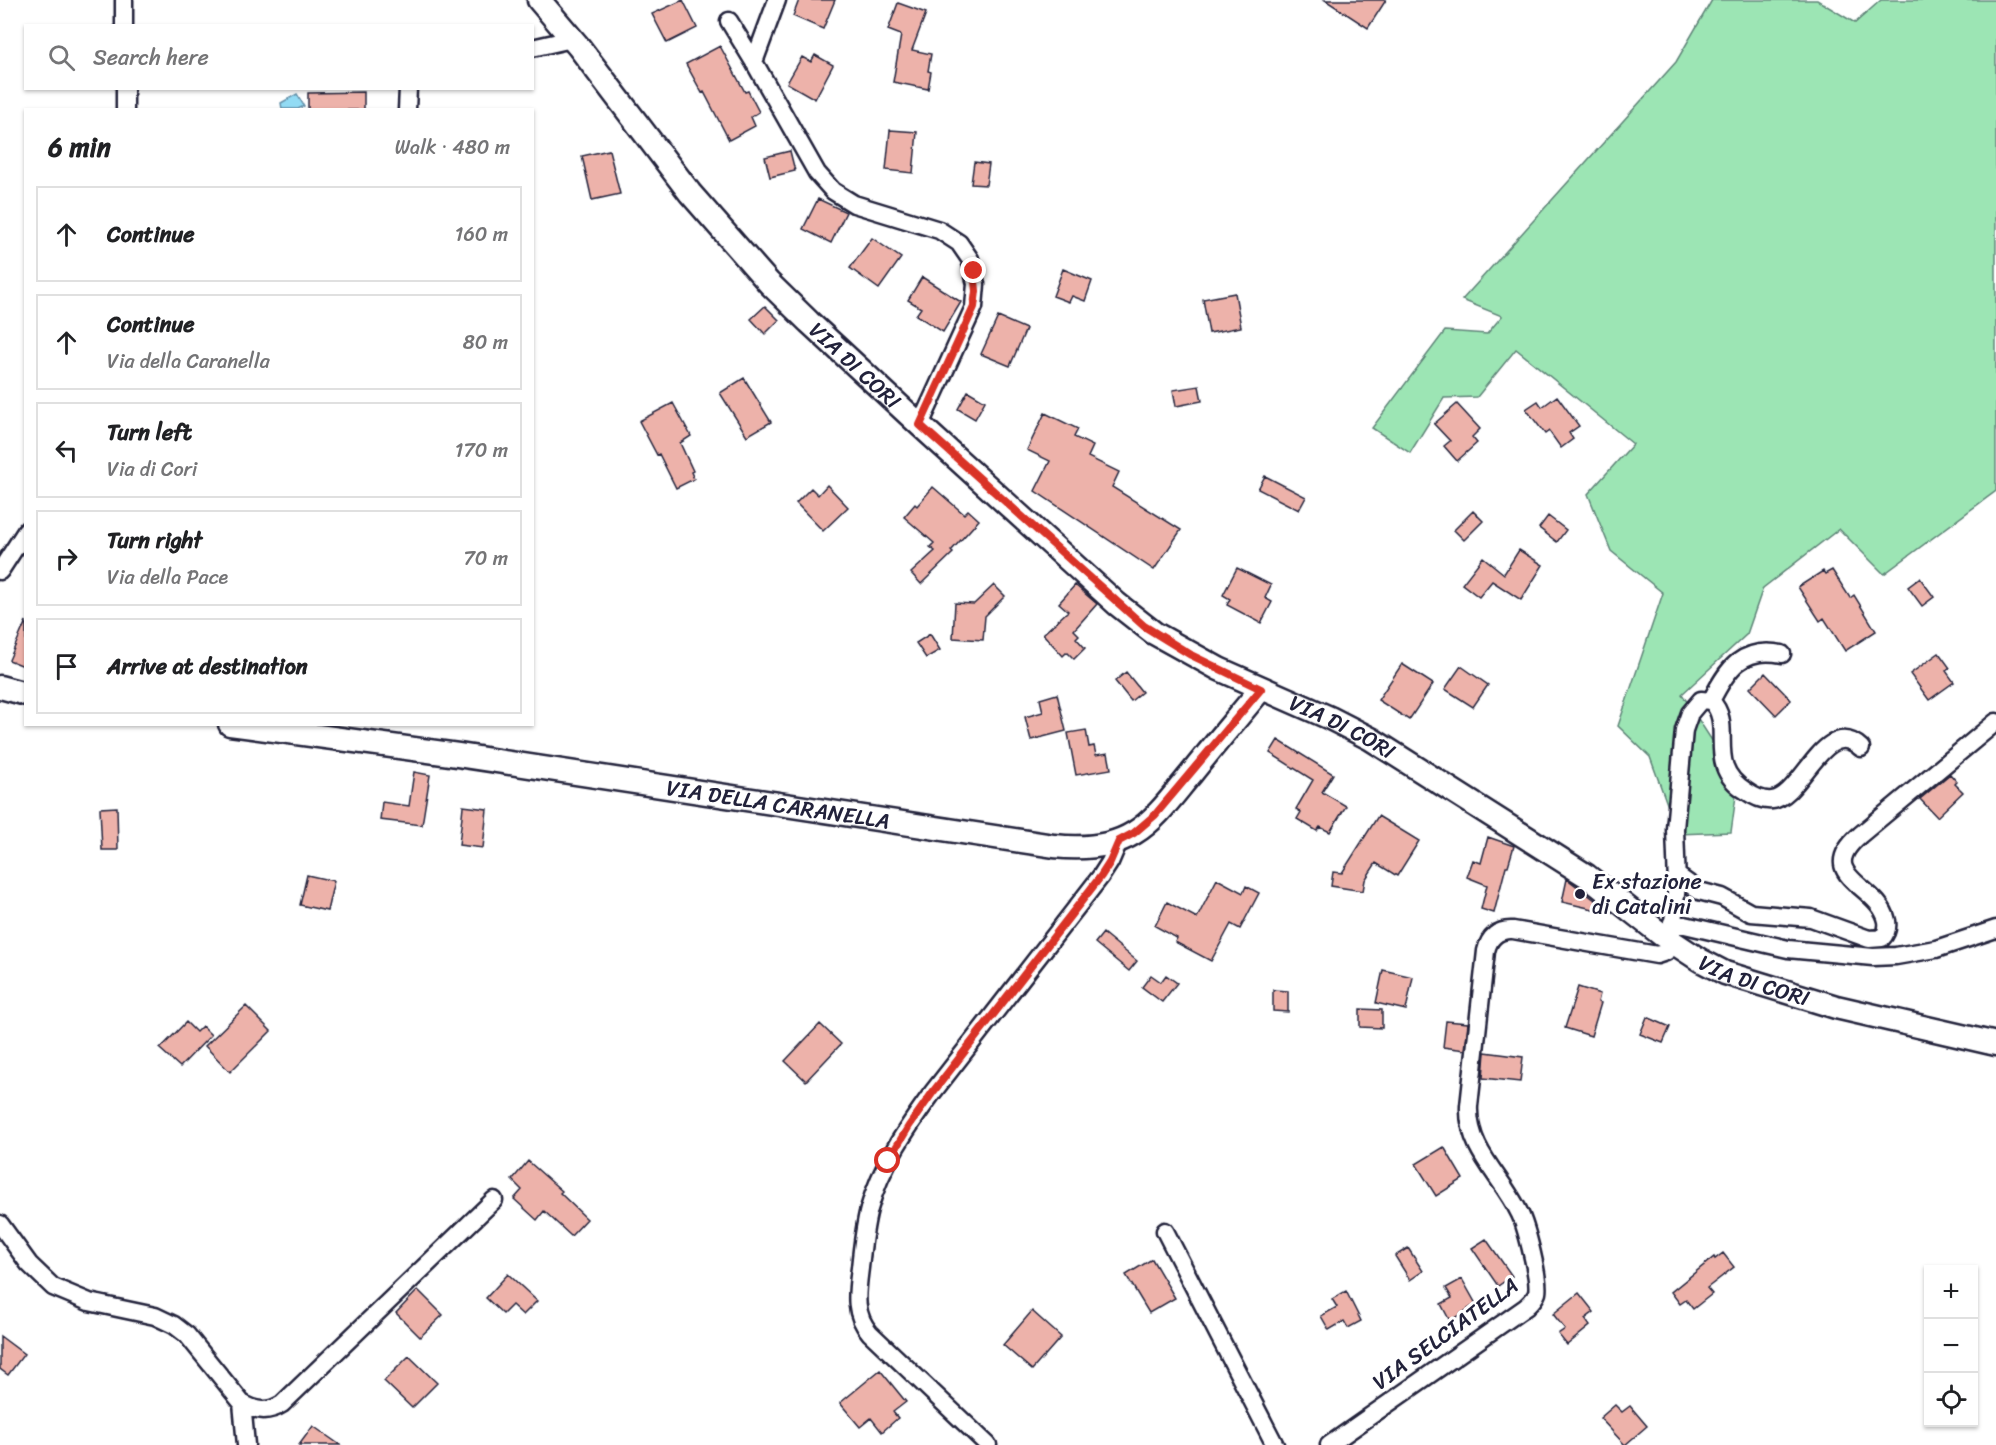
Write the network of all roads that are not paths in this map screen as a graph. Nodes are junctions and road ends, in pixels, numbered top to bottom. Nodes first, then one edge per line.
1 (124, 0) edge
2 (539, 0) edge
3 (777, 0) edge
4 (729, 21) dead end
5 (124, 24) edge
6 (572, 39) junction
7 (534, 48) edge
8 (754, 62) junction
9 (124, 90) edge
10 (408, 90) edge
11 (125, 108) edge
12 (407, 108) edge
13 (920, 425) junction
14 (24, 534) edge
15 (0, 571) edge
16 (1782, 654) dead end
17 (0, 687) edge
18 (1261, 689) junction
19 (24, 693) edge
20 (1711, 701) junction
21 (1996, 723) edge
22 (245, 726) edge
23 (1861, 748) dead end
24 (1119, 841) junction
25 (1678, 876) junction
26 (1996, 929) edge
27 (1671, 932) junction
28 (1996, 1044) edge
29 (494, 1200) dead end
30 (0, 1224) edge
31 (1165, 1231) dead end
32 (242, 1403) junction
33 (246, 1445) edge
34 (988, 1445) edge
35 (1275, 1445) edge
36 (1329, 1445) edge

1 - 5 street
2 - 6 main road, VIA DI CORI
3 - 8 street
4 - 8 street
6 - 7 street
6 - 13 main road, VIA DI CORI
8 - 13 street
9 - 11 street
10 - 12 street
13 - 18 main road, VIA DI CORI
14 - 15 street
16 - 20 street
17 - 19 main road
18 - 24 main road, VIA DELLA CARANELLA
18 - 27 main road, VIA DI CORI
20 - 23 street
20 - 25 street
21 - 25 street
22 - 24 main road, VIA DELLA CARANELLA
24 - 34 street
25 - 27 street
26 - 27 street
27 - 28 main road, VIA DI CORI
27 - 36 street, VIA SELCIATELLA
29 - 32 street
30 - 32 street
31 - 35 street
32 - 33 street

